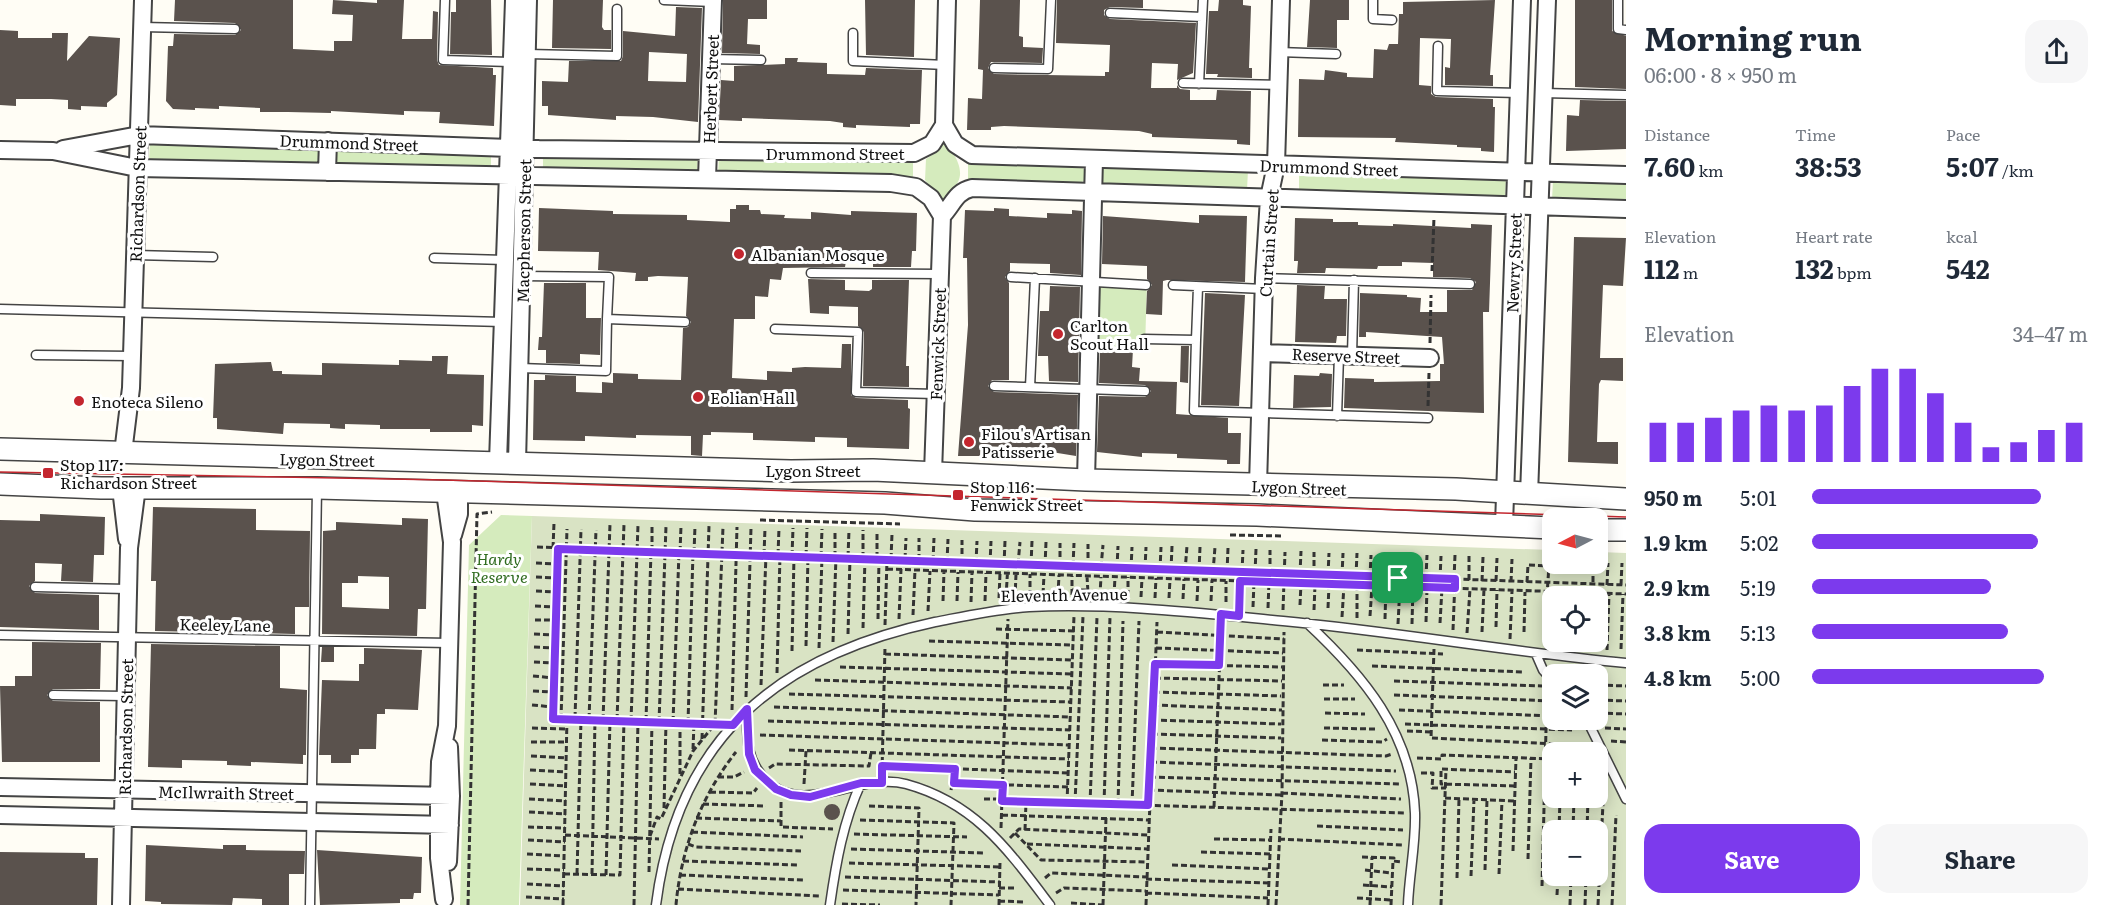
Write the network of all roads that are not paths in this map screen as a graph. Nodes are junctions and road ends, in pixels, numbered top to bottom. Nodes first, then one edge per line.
1 (143, 0) edge
2 (445, 0) edge
3 (514, 0) edge
4 (528, 0) edge
5 (663, 0) edge
6 (947, 0) edge
7 (1051, 0) edge
8 (1203, 0) edge
9 (1281, 0) edge
10 (1373, 0) edge
11 (1522, 0) edge
12 (1547, 0) edge
13 (1618, 0) edge
14 (713, 1) edge
15 (617, 9) dead end
16 (1110, 13) dead end
17 (1202, 17) junction
18 (1392, 20) dead end
19 (142, 27) junction
20 (235, 29) dead end
21 (1626, 30) edge
22 (853, 33) dead end
23 (1438, 46) dead end
24 (1279, 52) junction
25 (1336, 54) dead end
26 (519, 58) junction
27 (711, 59) junction
28 (761, 60) dead end
29 (946, 65) junction
30 (994, 68) dead end
31 (1183, 83) dead end
32 (1199, 84) junction
33 (1278, 85) junction
34 (1519, 93) junction
35 (1544, 93) junction
36 (1626, 95) edge
37 (944, 125) junction
38 (138, 135) junction
39 (327, 141) junction
40 (517, 148) junction
41 (0, 150) edge
42 (53, 151) junction
43 (708, 152) junction
44 (1094, 159) junction
45 (1276, 165) junction
46 (137, 168) junction
47 (327, 172) junction
48 (1516, 172) junction
49 (1541, 173) junction
50 (516, 174) junction
51 (1626, 176) edge
52 (707, 179) junction
53 (1094, 192) junction
54 (1269, 198) junction
55 (1515, 206) junction
56 (1540, 207) junction
57 (1626, 209) edge
58 (942, 216) junction
59 (135, 255) junction
60 (213, 257) dead end
61 (434, 258) dead end
62 (505, 260) junction
63 (811, 273) dead end
64 (939, 274) junction
65 (522, 276) junction
66 (1011, 277) dead end
67 (1035, 278) junction
68 (1354, 280) junction
69 (1092, 281) junction
70 (1264, 283) junction
71 (1470, 284) dead end
72 (1146, 285) dead end
73 (1173, 285) dead end
74 (1198, 287) junction
75 (0, 309) edge
76 (133, 313) junction
77 (607, 319) junction
78 (503, 322) junction
79 (685, 322) dead end
80 (521, 323) junction
81 (775, 329) dead end
82 (1144, 339) dead end
83 (1196, 340) junction
84 (1262, 353) junction
85 (36, 355) dead end
86 (1345, 355) junction
87 (132, 356) junction
88 (1430, 358) road end
89 (520, 368) junction
90 (994, 386) dead end
91 (1030, 387) junction
92 (1089, 389) junction
93 (1144, 391) dead end
94 (936, 394) junction
95 (1260, 413) junction
96 (1337, 416) junction
97 (1428, 418) road end
98 (0, 449) edge
99 (130, 454) junction
100 (452, 461) junction
101 (508, 462) junction
102 (933, 473) junction
103 (1086, 480) junction
104 (0, 483) edge
105 (1258, 485) junction
106 (129, 487) junction
107 (317, 488) junction
108 (452, 492) junction
109 (1506, 493) junction
110 (1530, 495) junction
111 (503, 499) junction
112 (1626, 499) edge
113 (933, 508) junction
114 (1084, 510) junction
115 (1257, 515) junction
116 (1504, 525) junction
117 (1528, 527) junction
118 (1608, 530) edge
119 (1626, 530) edge
120 (1542, 533) edge
121 (35, 587) dead end
122 (127, 589) junction
123 (1306, 623) junction
124 (0, 635) edge
125 (126, 637) junction
126 (316, 641) junction
127 (449, 644) junction
128 (1539, 655) junction
129 (1626, 663) edge
130 (1542, 666) edge
131 (53, 695) dead end
132 (125, 696) junction
133 (746, 706) junction
134 (1592, 730) edge
135 (861, 783) junction
136 (0, 787) edge
137 (124, 790) junction
138 (313, 793) junction
139 (445, 795) junction
140 (1626, 799) edge
141 (0, 815) edge
142 (123, 818) junction
143 (312, 821) junction
144 (444, 825) junction
145 (444, 902) edge
146 (121, 905) edge
147 (310, 905) edge
148 (656, 905) edge
149 (830, 905) edge
150 (1050, 905) edge
151 (1408, 905) edge

1 - 19 street, Richardson Street
2 - 26 lane
3 - 26 street, Macpherson Street
4 - 26 street, Macpherson Street
5 - 14 lane
6 - 29 street
7 - 30 lane
8 - 17 lane
9 - 24 street, Curtain Street
10 - 18 lane
11 - 34 street, Newry Street
12 - 35 street, Newry Street
13 - 21 lane
14 - 27 street, Herbert Street
15 - 26 lane
16 - 17 lane
17 - 32 lane
19 - 20 lane
19 - 38 street, Richardson Street
22 - 29 lane
23 - 34 lane
24 - 25 lane
24 - 33 street, Curtain Street
26 - 40 street, Macpherson Street
27 - 28 lane
27 - 43 street, Herbert Street
29 - 37 street
31 - 32 lane
32 - 33 lane
33 - 45 street, Curtain Street
34 - 48 street, Newry Street
35 - 36 lane
35 - 49 street, Newry Street
37 - 43 street, Drummond Street
37 - 44 street, Drummond Street
38 - 39 street, Drummond Street
38 - 42 street, Drummond Street
38 - 46 street, Richardson Street
39 - 40 street, Drummond Street
39 - 47 street
40 - 43 street, Drummond Street
40 - 50 street, Macpherson Street
41 - 42 street, Drummond Street
42 - 46 street, Drummond Street
43 - 52 street, Herbert Street
44 - 45 street, Drummond Street
44 - 53 street
45 - 48 street, Drummond Street
45 - 54 street, Curtain Street
46 - 47 street, Drummond Street
46 - 59 street, Richardson Street
47 - 50 street, Drummond Street
48 - 49 street, Drummond Street
48 - 55 street, Newry Street
49 - 51 street, Drummond Street
49 - 56 street, Newry Street
50 - 52 street, Drummond Street
50 - 62 street, Macpherson Street
50 - 65 street, Macpherson Street
52 - 58 street, Drummond Street
53 - 54 street, Drummond Street
53 - 58 street, Drummond Street
53 - 69 street
54 - 55 street, Drummond Street
54 - 70 street, Curtain Street
55 - 56 street, Drummond Street
55 - 109 street, Newry Street
56 - 57 street, Drummond Street
56 - 110 street, Newry Street
58 - 64 street, Fenwick Street
59 - 60 lane
59 - 76 street, Richardson Street
61 - 62 lane
62 - 78 street, Macpherson Street
63 - 64 lane
64 - 94 street, Fenwick Street
65 - 77 lane
65 - 80 street, Macpherson Street
66 - 67 lane
67 - 69 lane
67 - 91 lane
68 - 70 lane
68 - 71 lane
68 - 86 lane
69 - 72 lane
69 - 92 street
70 - 74 lane
70 - 84 street, Curtain Street
73 - 74 lane
74 - 83 lane
75 - 76 lane
76 - 78 lane
76 - 87 street, Richardson Street
77 - 79 lane
77 - 89 lane
78 - 80 street
78 - 101 street, Macpherson Street
80 - 89 street, Macpherson Street
81 - 94 lane
82 - 83 lane
83 - 95 lane
84 - 86 street, Reserve Street
84 - 95 street, Curtain Street
85 - 87 lane
86 - 88 street, Reserve Street
86 - 96 lane
87 - 99 street, Richardson Street
89 - 101 street, Macpherson Street
90 - 91 lane
91 - 92 lane
92 - 93 lane
92 - 103 street
94 - 102 street, Fenwick Street
95 - 96 lane
95 - 105 street, Curtain Street
96 - 97 lane
98 - 99 street, Lygon Street
99 - 100 street, Lygon Street
99 - 106 street
100 - 101 street, Lygon Street
100 - 108 street
101 - 102 street, Lygon Street
101 - 111 street
102 - 103 street, Lygon Street
102 - 113 street
103 - 105 street, Lygon Street
103 - 114 street
104 - 106 street, Lygon Street
105 - 109 street, Lygon Street
105 - 115 street
106 - 107 street, Lygon Street
106 - 122 street, Richardson Street
107 - 108 street, Lygon Street
107 - 126 lane
108 - 111 street, Lygon Street
108 - 127 street
109 - 110 street, Lygon Street
109 - 116 street, Newry Street
110 - 112 street, Lygon Street
110 - 117 street
111 - 113 street, Lygon Street
113 - 114 street, Lygon Street
114 - 115 street, Lygon Street
115 - 116 street, Lygon Street
116 - 117 street, Lygon Street
117 - 120 street, Lygon Street
118 - 119 street
121 - 122 lane
122 - 125 street, Richardson Street
123 - 128 lane, Eleventh Avenue
123 - 133 lane, Eleventh Avenue
123 - 151 lane
124 - 125 lane, Keeley Lane
125 - 126 lane, Keeley Lane
125 - 132 street, Richardson Street
126 - 127 lane, Keeley Lane
126 - 138 lane
127 - 139 street
128 - 129 lane, Eleventh Avenue
128 - 130 lane
131 - 132 lane
132 - 137 street, Richardson Street
133 - 135 lane
133 - 148 lane, Eleventh Avenue
134 - 140 lane
135 - 149 lane
135 - 150 lane
136 - 137 street, McIlwraith Street
137 - 138 street, McIlwraith Street
137 - 142 street, Richardson Street
138 - 139 street, McIlwraith Street
138 - 143 lane
139 - 144 street
141 - 142 street, McIlwraith Street
142 - 143 street, McIlwraith Street
142 - 146 street, Richardson Street
143 - 144 street, McIlwraith Street
143 - 147 lane
144 - 145 street

